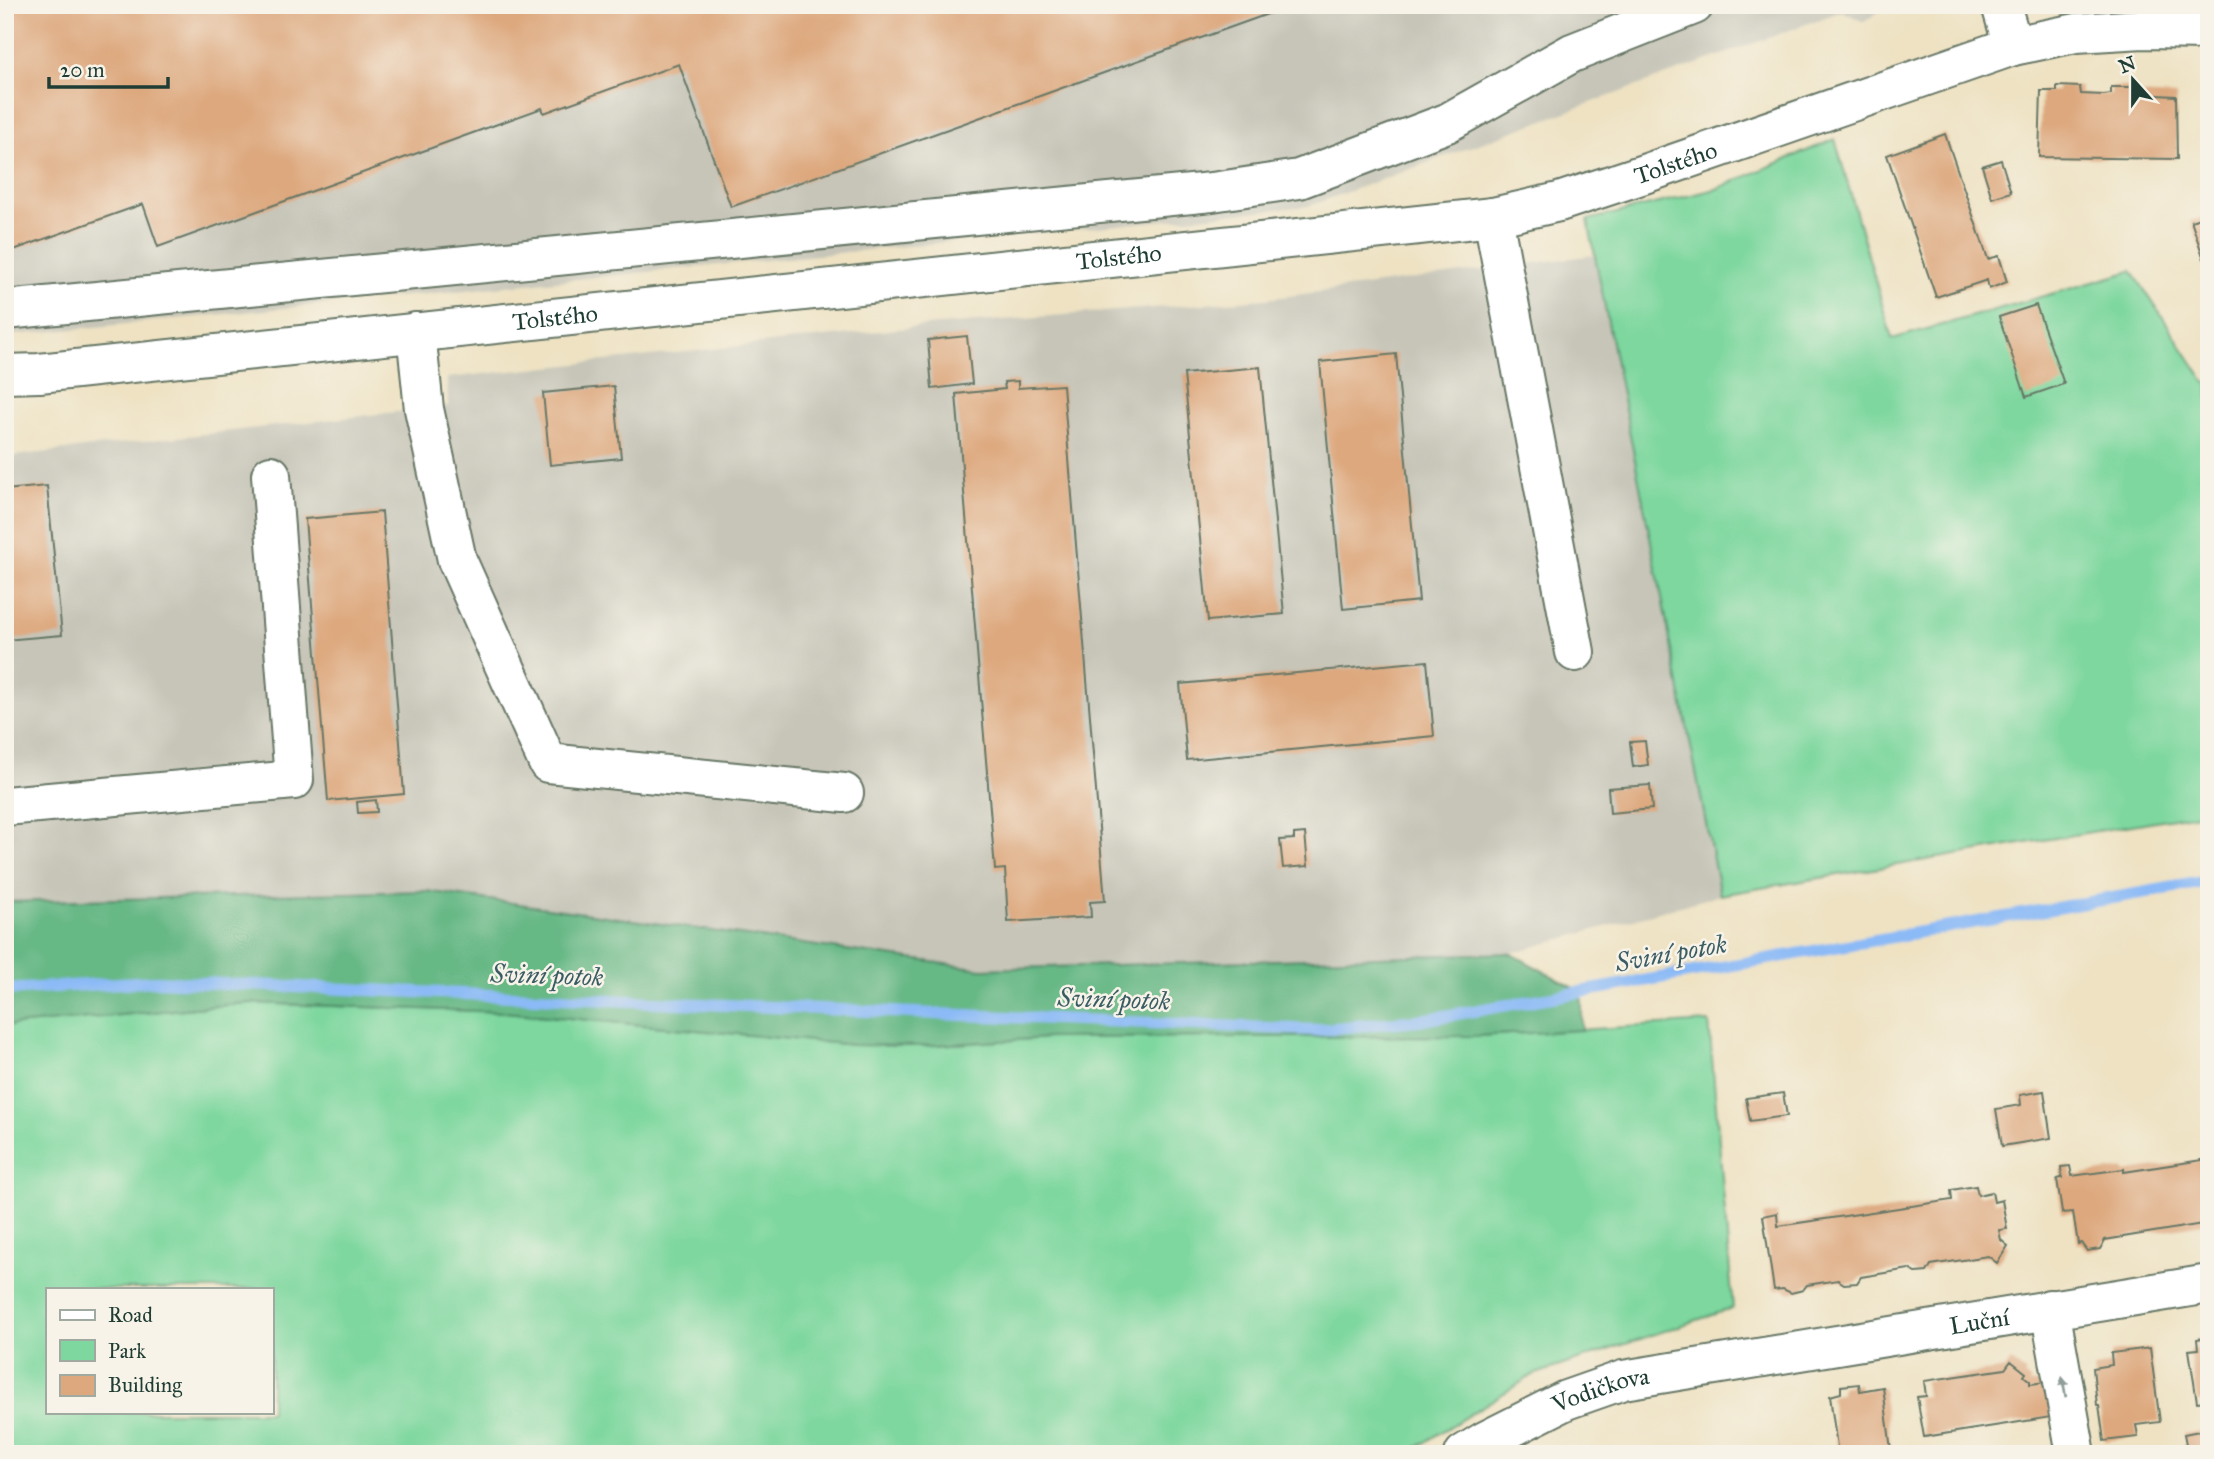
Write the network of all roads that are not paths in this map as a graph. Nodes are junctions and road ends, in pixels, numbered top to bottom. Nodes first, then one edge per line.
1 (1694, 5) edge
2 (2001, 5) edge
3 (2209, 30) edge
4 (2013, 46) junction
5 (1493, 217) junction
6 (5, 310) edge
7 (416, 332) junction
8 (5, 374) edge
9 (271, 475) dead end
10 (1575, 652) dead end
11 (844, 793) dead end
12 (5, 806) edge
13 (2209, 1284) edge
14 (2050, 1309) junction
15 (1751, 1360) joint
16 (1464, 1454) edge
17 (2077, 1454) edge

1 - 6 street
2 - 4 street
3 - 4 street, Tolstého
4 - 5 street, Tolstého
5 - 7 street, Tolstého
5 - 10 street
7 - 8 street, Tolstého
7 - 11 street
9 - 12 street
13 - 14 street, Luční
14 - 15 street, Luční
17 -> 14 street
15 - 16 street, Vodičkova

